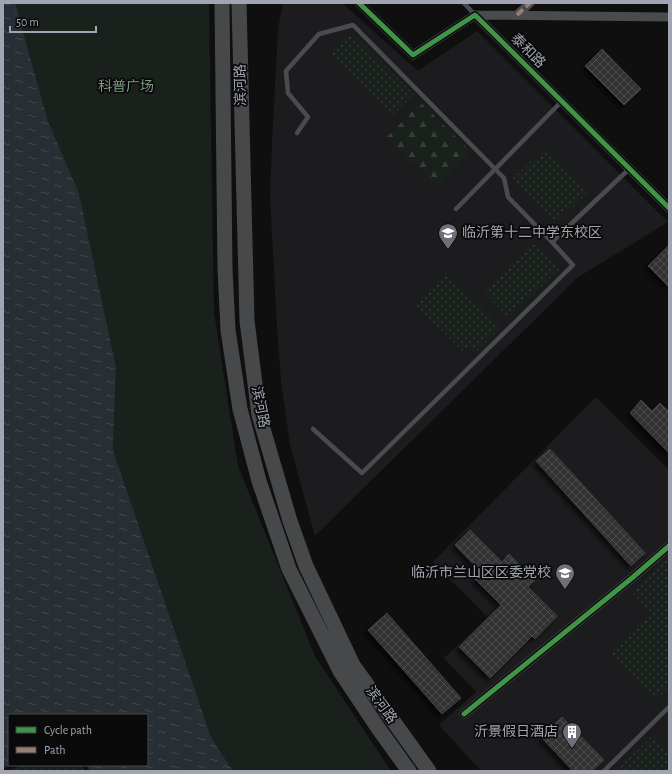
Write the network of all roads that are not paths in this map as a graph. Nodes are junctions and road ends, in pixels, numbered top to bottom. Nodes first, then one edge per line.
1 (222, 3) edge
2 (239, 3) edge
3 (359, 3) edge
4 (464, 3) edge
5 (530, 3) edge
6 (475, 15) junction
7 (517, 15) junction
8 (669, 17) edge
9 (562, 101) junction
10 (297, 133) dead end
11 (496, 169) junction
12 (630, 169) junction
13 (669, 208) edge
14 (456, 209) dead end
15 (552, 242) junction
16 (313, 429) dead end
17 (669, 546) edge
18 (669, 707) edge
19 (464, 714) dead end
20 (409, 771) edge
21 (429, 771) edge
22 (604, 771) edge

1 - 20 main road, 滨河路
2 - 21 main road, 滨河路
3 - 6 street
4 - 6 lane
5 - 7 street
6 - 7 street
6 - 9 street, 泰和路
7 - 8 street
9 - 11 lane
9 - 12 street, 泰和路
10 - 11 lane
11 - 14 lane
11 - 15 lane
12 - 13 street, 泰和路
12 - 15 lane
15 - 16 lane
17 - 19 street
18 - 22 lane

